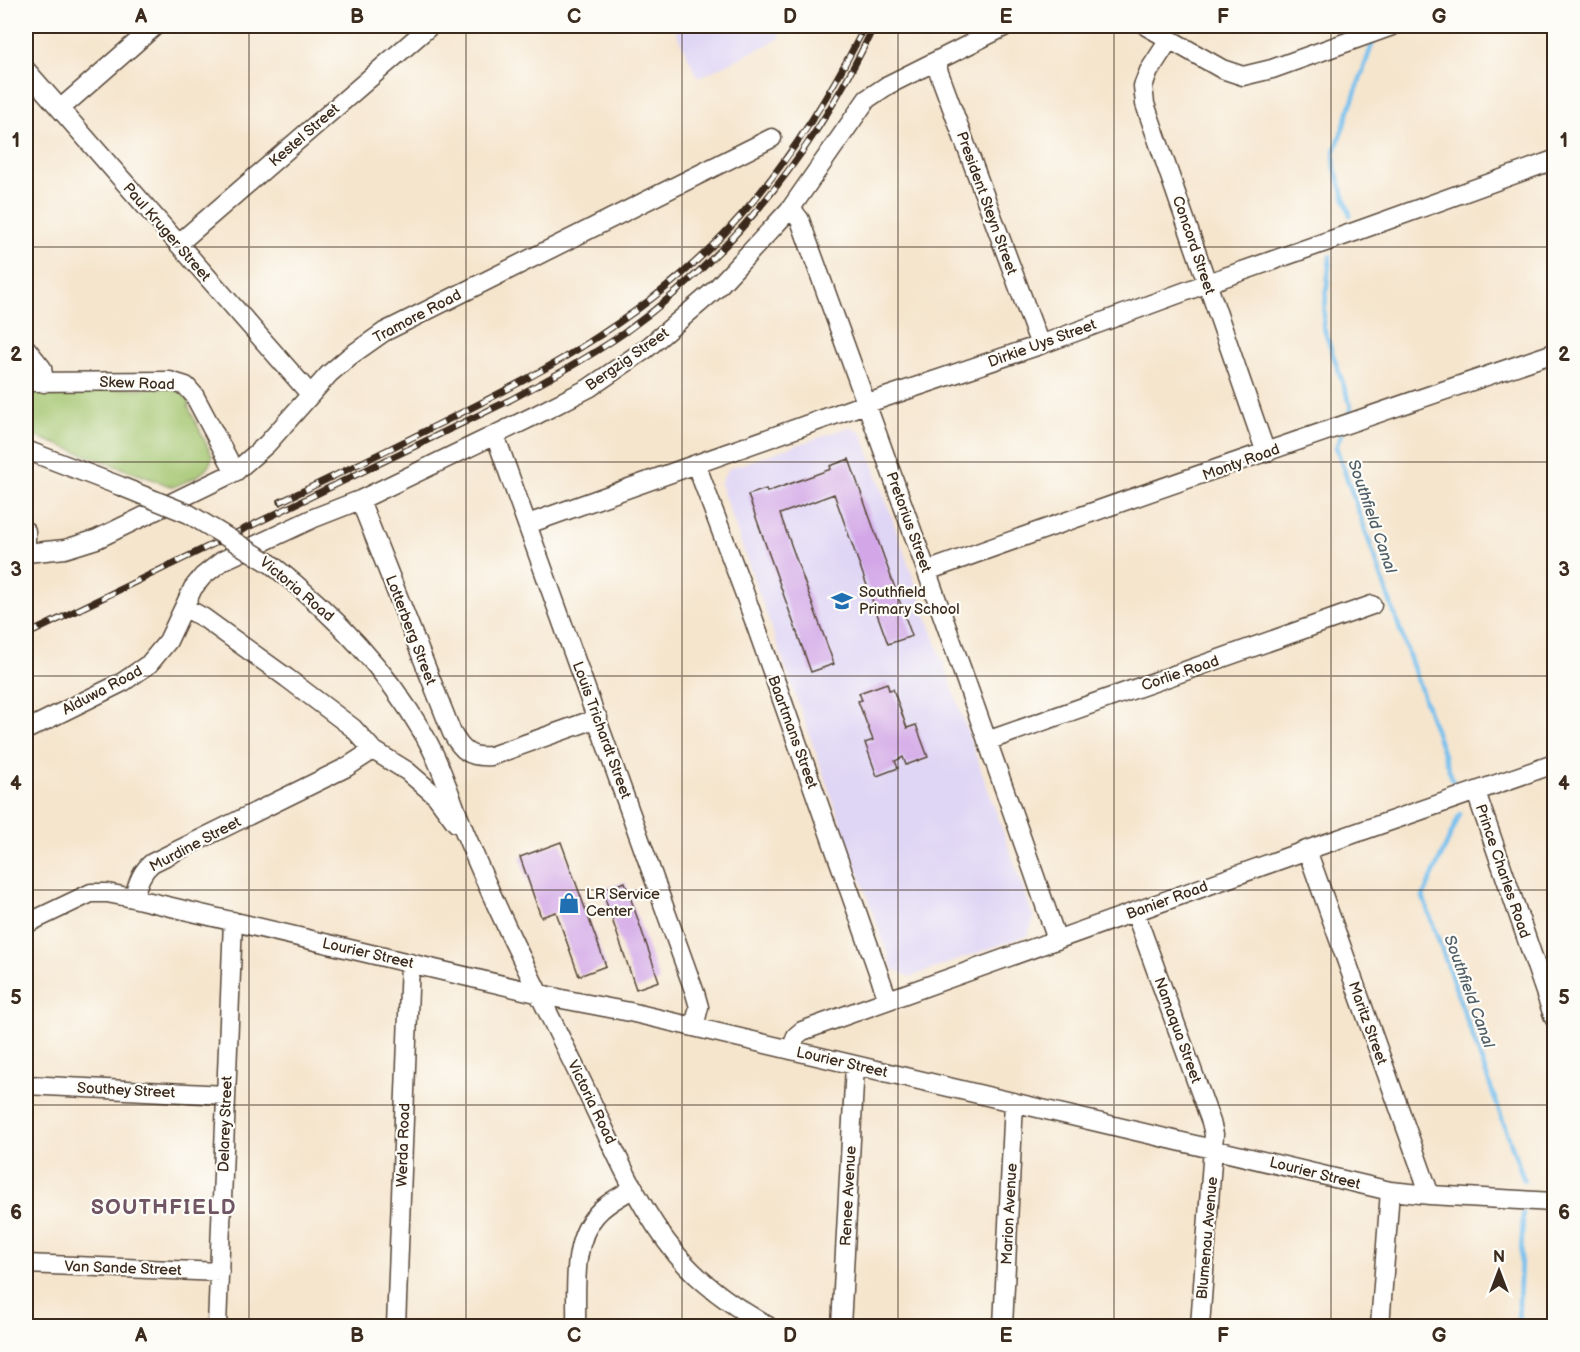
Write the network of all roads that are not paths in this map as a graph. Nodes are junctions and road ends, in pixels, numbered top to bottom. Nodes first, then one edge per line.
1 (155, 26) edge
2 (430, 26) edge
3 (1006, 26) edge
4 (1146, 26) edge
5 (1392, 26) edge
6 (1355, 34) edge
7 (1169, 40) junction
8 (935, 62) junction
9 (26, 70) edge
10 (60, 109) junction
11 (772, 138) dead end
12 (1554, 160) edge
13 (791, 208) junction
14 (178, 244) junction
15 (1208, 283) junction
16 (1040, 345) junction
17 (26, 348) edge
18 (1554, 353) edge
19 (26, 382) edge
20 (44, 382) junction
21 (310, 394) junction
22 (865, 404) junction
23 (495, 435) junction
24 (26, 450) edge
25 (1266, 453) junction
26 (696, 464) junction
27 (235, 472) junction
28 (360, 500) junction
29 (528, 524) junction
30 (26, 531) edge
31 (26, 553) edge
32 (927, 571) junction
33 (1372, 605) dead end
34 (184, 607) junction
35 (598, 718) junction
36 (26, 730) edge
37 (987, 741) junction
38 (373, 750) junction
39 (1554, 764) edge
40 (1464, 796) junction
41 (467, 839) junction
42 (1307, 850) junction
43 (133, 898) junction
44 (1135, 912) junction
45 (233, 921) junction
46 (26, 924) edge
47 (1057, 940) junction
48 (410, 963) junction
49 (538, 992) junction
50 (888, 1000) junction
51 (1554, 1016) edge
52 (693, 1027) junction
53 (791, 1050) junction
54 (855, 1065) junction
55 (26, 1085) edge
56 (226, 1095) junction
57 (1014, 1102) junction
58 (1214, 1149) junction
59 (634, 1188) junction
60 (1390, 1191) junction
61 (1430, 1196) junction
62 (1554, 1202) edge
63 (26, 1264) edge
64 (220, 1272) junction
65 (752, 1322) edge
66 (217, 1326) edge
67 (396, 1326) edge
68 (576, 1326) edge
69 (768, 1326) edge
70 (842, 1326) edge
71 (1003, 1326) edge
72 (1200, 1326) edge
73 (1380, 1326) edge

1 - 10 street
2 - 14 street, Kestel Street
3 - 8 street, Bergzig Street
4 - 7 street
5 - 6 street
6 - 7 street
7 - 15 street, Concord Street
8 - 13 street, Bergzig Street
8 - 16 street, President Steyn Street
9 - 10 street, Paul Kruger Street
10 - 14 street, Paul Kruger Street
11 - 21 street, Tramore Road
12 - 15 street, Dirkie Uys Street
13 - 22 street, Pretorius Street
13 - 23 street, Bergzig Street
14 - 21 street, Paul Kruger Street
15 - 16 street, Dirkie Uys Street
15 - 25 street, Concord Street
16 - 22 street, Dirkie Uys Street
17 - 20 street
18 - 25 street, Monty Road
19 - 20 street, Skew Road
20 - 27 street, Skew Road
21 - 27 street, Tramore Road
22 - 26 street, Dirkie Uys Street
22 - 32 street, Pretorius Street
23 - 28 street, Bergzig Street
23 - 29 street, Louis Trichardt Street
24 - 41 street, Victoria Road, bridge
25 - 32 street, Monty Road
26 - 29 street, Dirkie Uys Street
26 - 50 street, Baartmans Street
27 - 31 street, Tramore Road
28 - 34 street, Bergzig Street
28 - 35 street, Lotterberg Street
29 - 35 street, Louis Trichardt Street
30 - 31 street
32 - 37 street, Pretorius Street
33 - 37 street, Corlie Road
34 - 36 street, Alduwa Road
34 - 38 street, Victoria Road
35 - 52 street, Louis Trichardt Street
37 - 47 street, Pretorius Street
38 - 41 street, Victoria Road
38 - 43 street, Murdine Street
39 - 40 street, Banier Road
40 - 42 street, Banier Road
40 - 51 street, Prince Charles Road
41 - 49 street, Victoria Road
42 - 44 street, Banier Road
42 - 61 street, Maritz Street
43 - 45 street, Lourier Street
43 - 46 street
44 - 47 street, Banier Road
44 - 58 street, Namaqua Street
45 - 48 street, Lourier Street
45 - 56 street, Delarey Street
47 - 50 street, Banier Road
48 - 49 street, Lourier Street
48 - 67 street, Werda Road
49 - 52 street, Lourier Street
49 - 59 street, Victoria Road
50 - 53 street, Banier Road
52 - 53 street, Lourier Street
53 - 54 street, Lourier Street
54 - 57 street, Lourier Street
54 - 70 street, Renee Avenue
55 - 56 street, Southey Street
56 - 64 street, Delarey Street
57 - 58 street, Lourier Street
57 - 71 street, Marion Avenue
58 - 60 street, Lourier Street
58 - 72 street, Blumenau Avenue
59 - 65 street, Victoria Road
59 - 68 street
60 - 61 street, Lourier Street
60 - 73 street
61 - 62 street, Lourier Street
63 - 64 street, Van Sande Street
64 - 66 street, Delarey Street
65 - 69 street, Victoria Road

